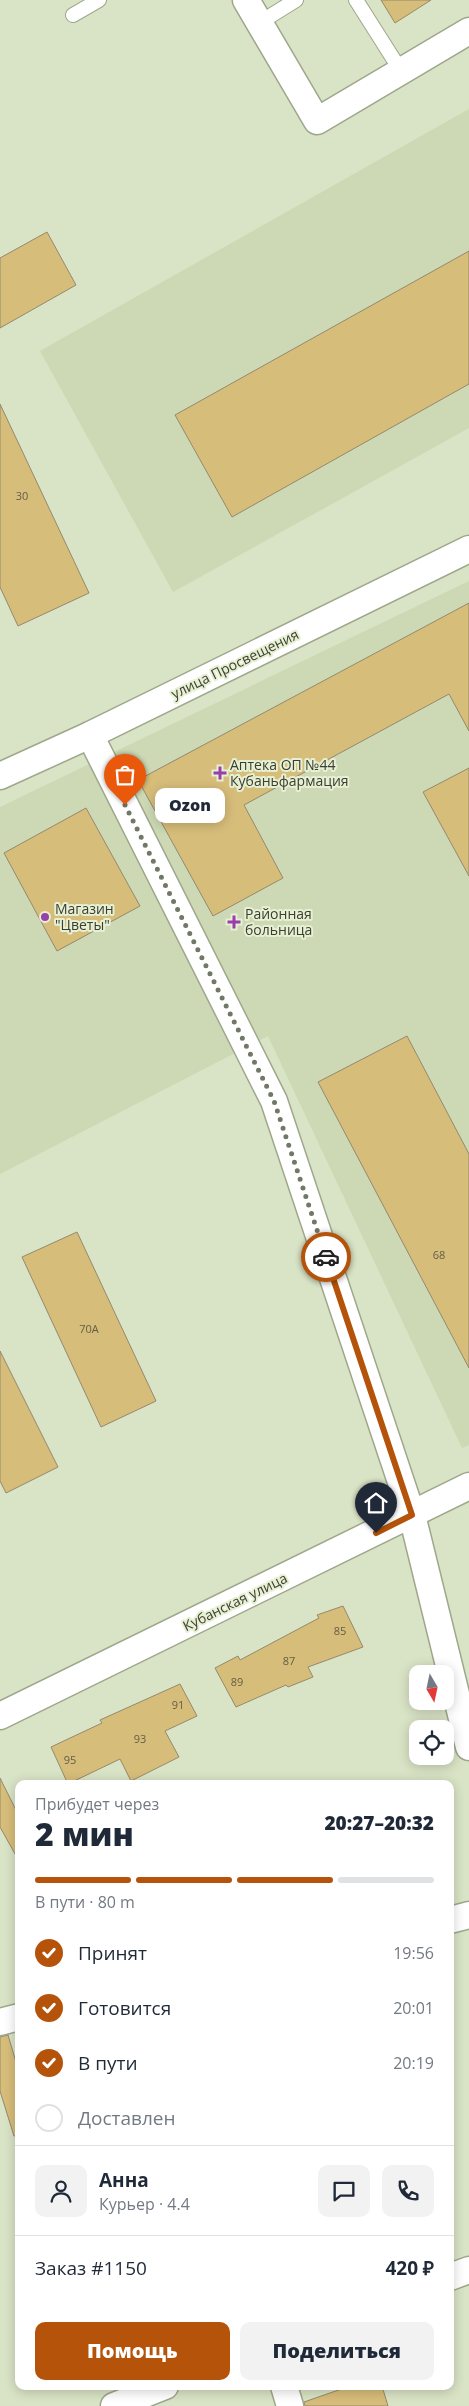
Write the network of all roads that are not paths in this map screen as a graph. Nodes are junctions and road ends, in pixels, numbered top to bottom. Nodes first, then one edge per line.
1 (99, 0) edge
2 (246, 0) edge
3 (296, 0) edge
4 (356, 0) edge
5 (73, 15) dead end
6 (259, 23) junction
7 (469, 31) edge
8 (401, 71) junction
9 (469, 549) edge
10 (90, 735) junction
11 (0, 776) edge
12 (469, 1486) edge
13 (412, 1515) junction
14 (0, 1716) edge
15 (469, 1747) edge
16 (469, 1915) edge
17 (454, 1919) edge
18 (15, 2018) edge
19 (0, 2022) edge
20 (469, 2270) edge
21 (454, 2276) edge
22 (155, 2390) edge
23 (285, 2390) edge
24 (114, 2406) edge
25 (290, 2406) edge

1 - 5 lane
2 - 6 street
3 - 6 lane
4 - 8 lane
6 - 8 street
7 - 8 street
9 - 10 street, улица Просвещения
10 - 11 street, улица Просвещения
10 - 13 street
12 - 13 street, Кубанская улица
13 - 14 street, Кубанская улица
13 - 15 street
16 - 17 street
18 - 19 street
20 - 21 street
22 - 24 street
23 - 25 street

